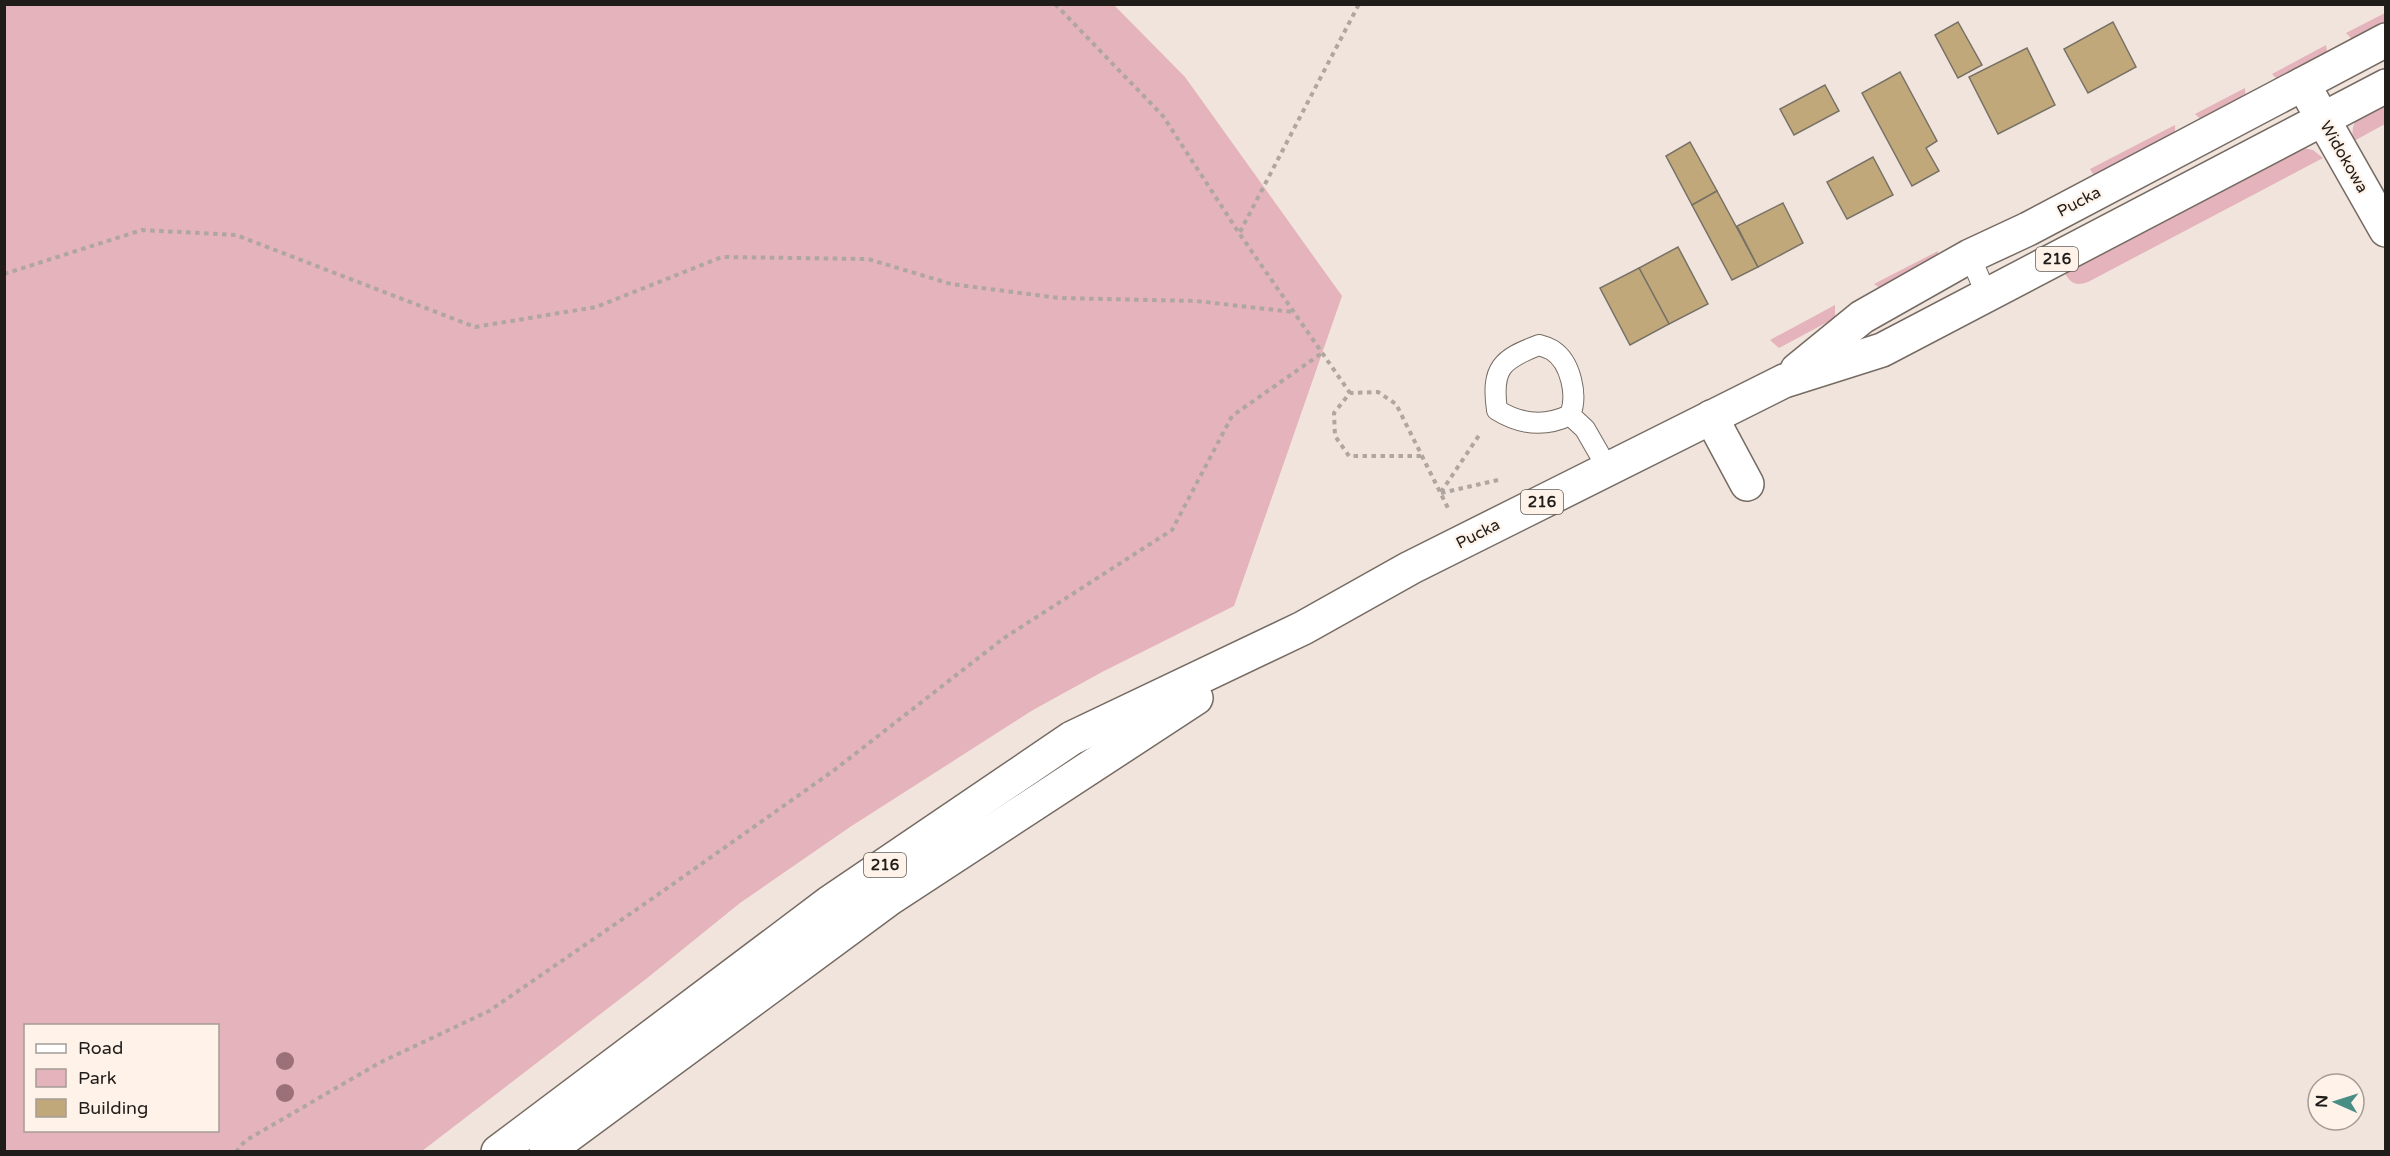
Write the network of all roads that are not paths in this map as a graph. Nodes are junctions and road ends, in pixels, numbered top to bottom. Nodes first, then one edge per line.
1 (2385, 40) edge
2 (2303, 84) junction
3 (2385, 86) edge
4 (2323, 119) junction
5 (2196, 141) junction
6 (2214, 176) junction
7 (2092, 195) junction
8 (2385, 230) edge
9 (2111, 231) junction
10 (1970, 256) junction
11 (1987, 296) junction
12 (1862, 317) junction
13 (1882, 350) junction
14 (1784, 381) junction
15 (1570, 415) junction
16 (1711, 417) junction
17 (1608, 469) junction
18 (1747, 484) dead end
19 (1303, 627) junction
20 (498, 1152) edge
21 (546, 1152) edge

1 - 2 main road, Pucka / 216
2 - 4 main road, Widokowa
2 - 5 main road, Pucka / 216
3 - 4 main road, Pucka / 216
4 - 6 main road, Pucka / 216
4 - 8 main road, Widokowa
5 - 6 lane
5 - 7 main road, Pucka / 216
6 - 9 main road, Pucka / 216
7 - 9 lane
7 - 10 main road, Pucka / 216
9 - 11 main road, Pucka / 216
10 - 11 lane
10 - 12 main road, Pucka / 216
11 - 13 main road, Pucka / 216
12 - 13 lane
12 - 14 main road, Pucka / 216
13 - 14 main road, Pucka / 216
14 - 16 main road, Pucka / 216
15 - 15 lane
15 - 17 lane
16 - 17 main road, Pucka / 216
16 - 18 main road
17 - 19 main road, Pucka / 216
19 - 20 main road, 216
19 - 21 main road, 216

